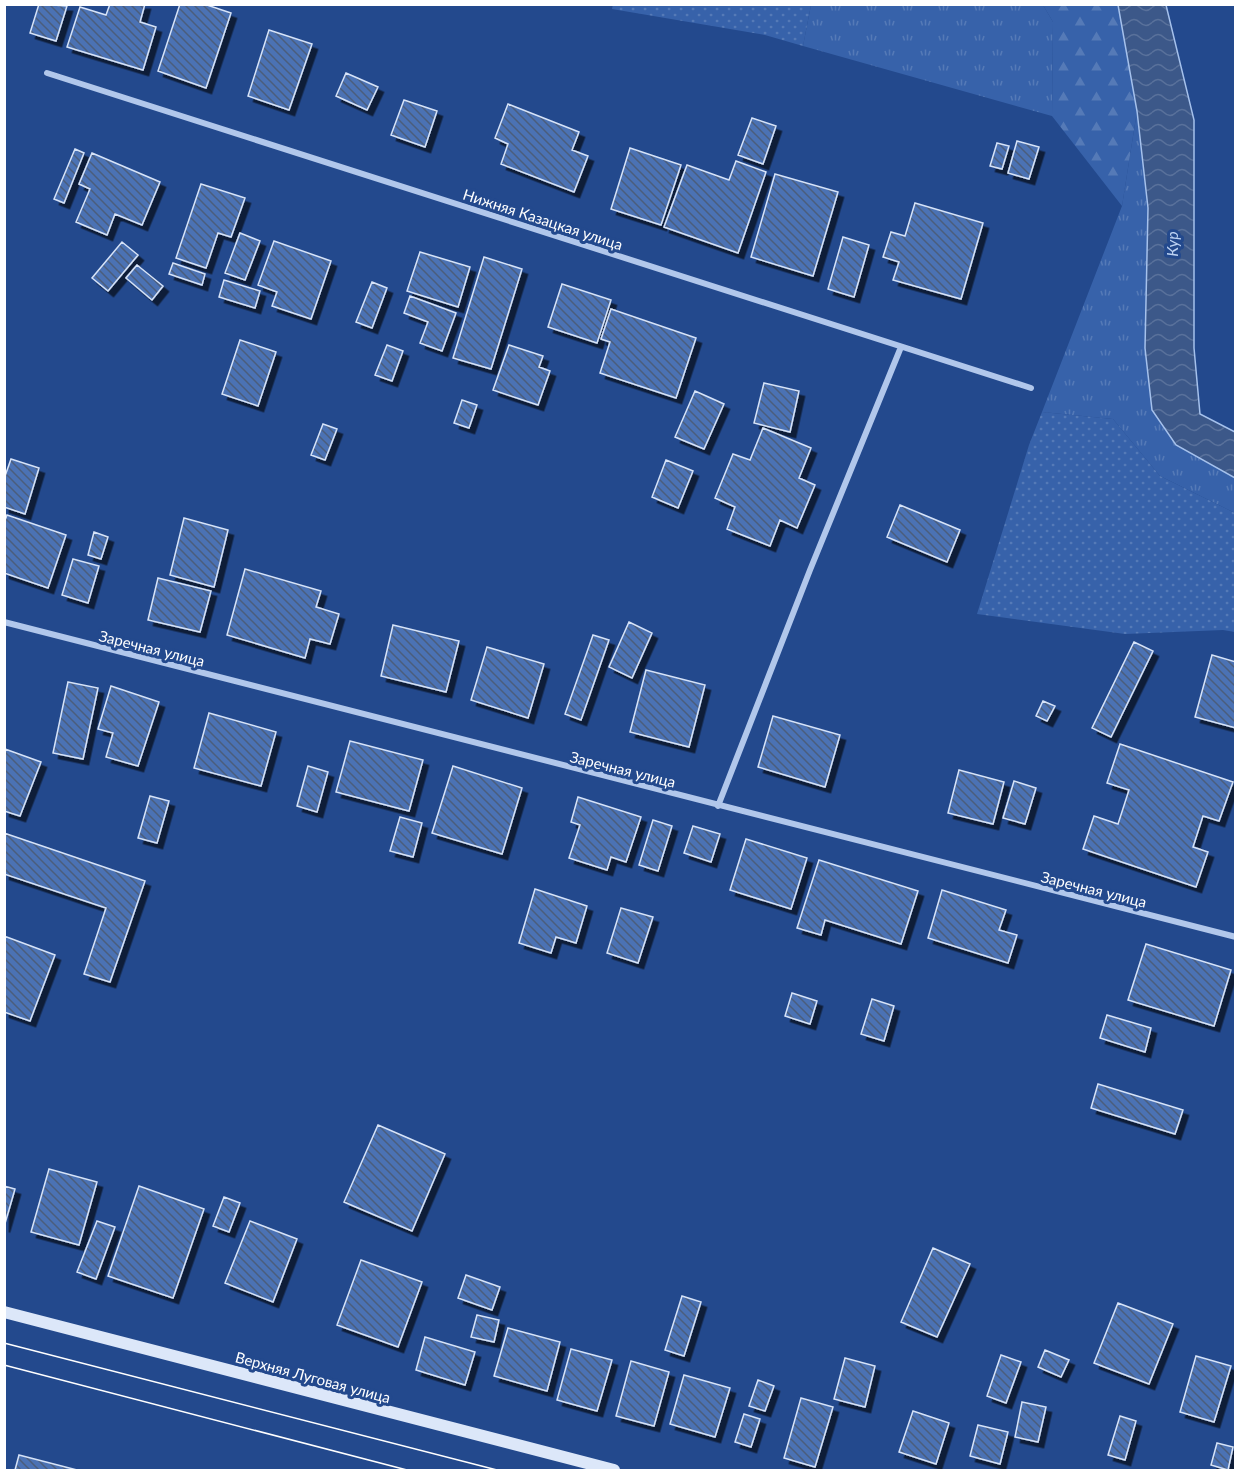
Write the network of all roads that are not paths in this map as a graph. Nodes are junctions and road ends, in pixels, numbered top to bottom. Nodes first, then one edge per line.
1 (47, 73) dead end
2 (901, 347) junction
3 (1031, 388) dead end
4 (4, 622) edge
5 (718, 806) junction
6 (1236, 937) edge
7 (4, 1312) edge
8 (614, 1470) edge

1 - 2 street, Нижняя Казацкая улица
2 - 3 street, Нижняя Казацкая улица
2 - 5 street
4 - 5 street, Заречная улица
5 - 6 street, Заречная улица
7 - 8 main road, Верхняя Луговая улица

